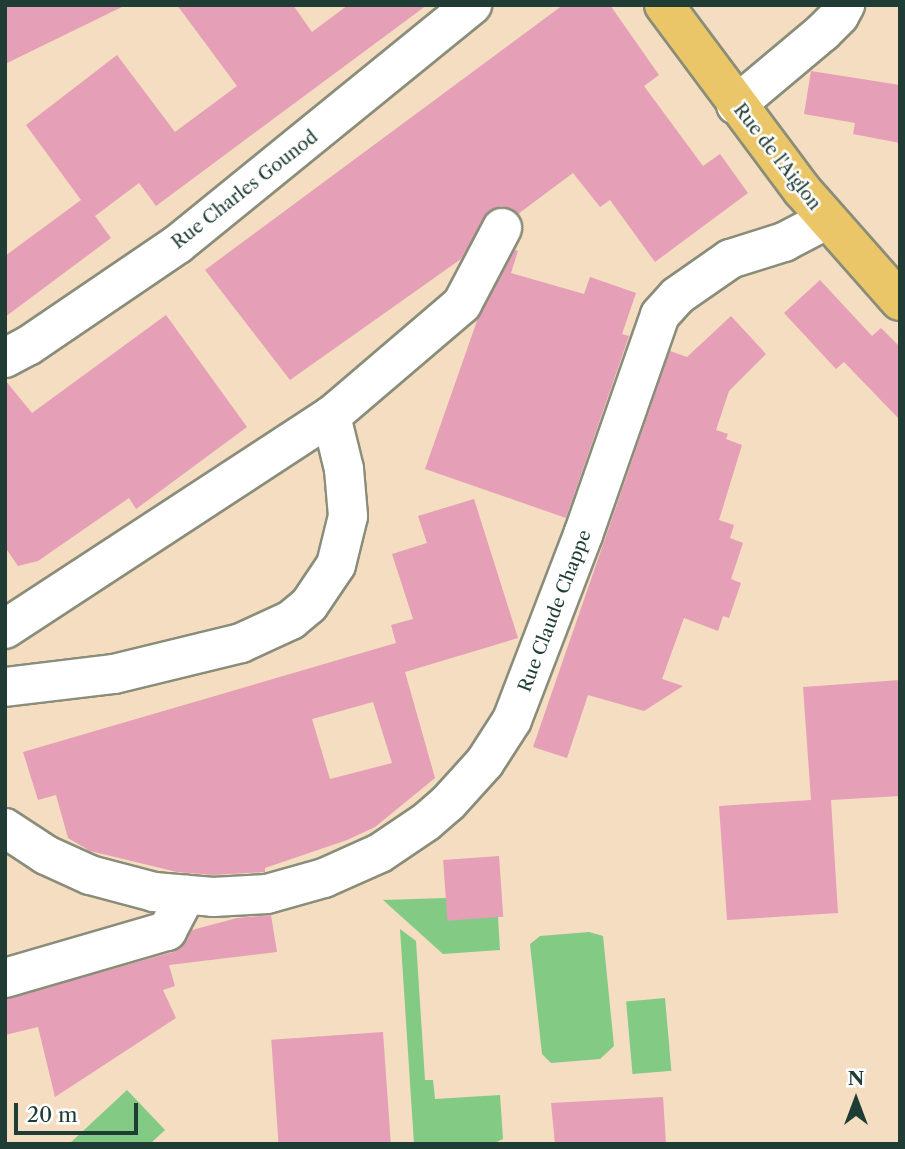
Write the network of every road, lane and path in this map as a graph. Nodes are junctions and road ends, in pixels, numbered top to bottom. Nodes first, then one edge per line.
1 (472, 5) edge
2 (664, 5) edge
3 (845, 5) edge
4 (736, 104) junction
5 (826, 220) junction
6 (502, 228) dead end
7 (900, 301) edge
8 (5, 358) edge
9 (331, 416) junction
10 (5, 629) edge
11 (5, 687) edge
12 (5, 828) edge
13 (186, 895) junction
14 (5, 978) edge

1 - 8 street, Rue Charles Gounod
2 - 4 main road, Rue de l'Aiglon
3 - 4 street
4 - 5 main road, Rue de l'Aiglon
5 - 7 main road, Rue de l'Aiglon
5 - 13 street, Rue Claude Chappe
6 - 9 street
9 - 10 street
9 - 11 street
12 - 13 street, Rue Claude Chappe
13 - 14 street

